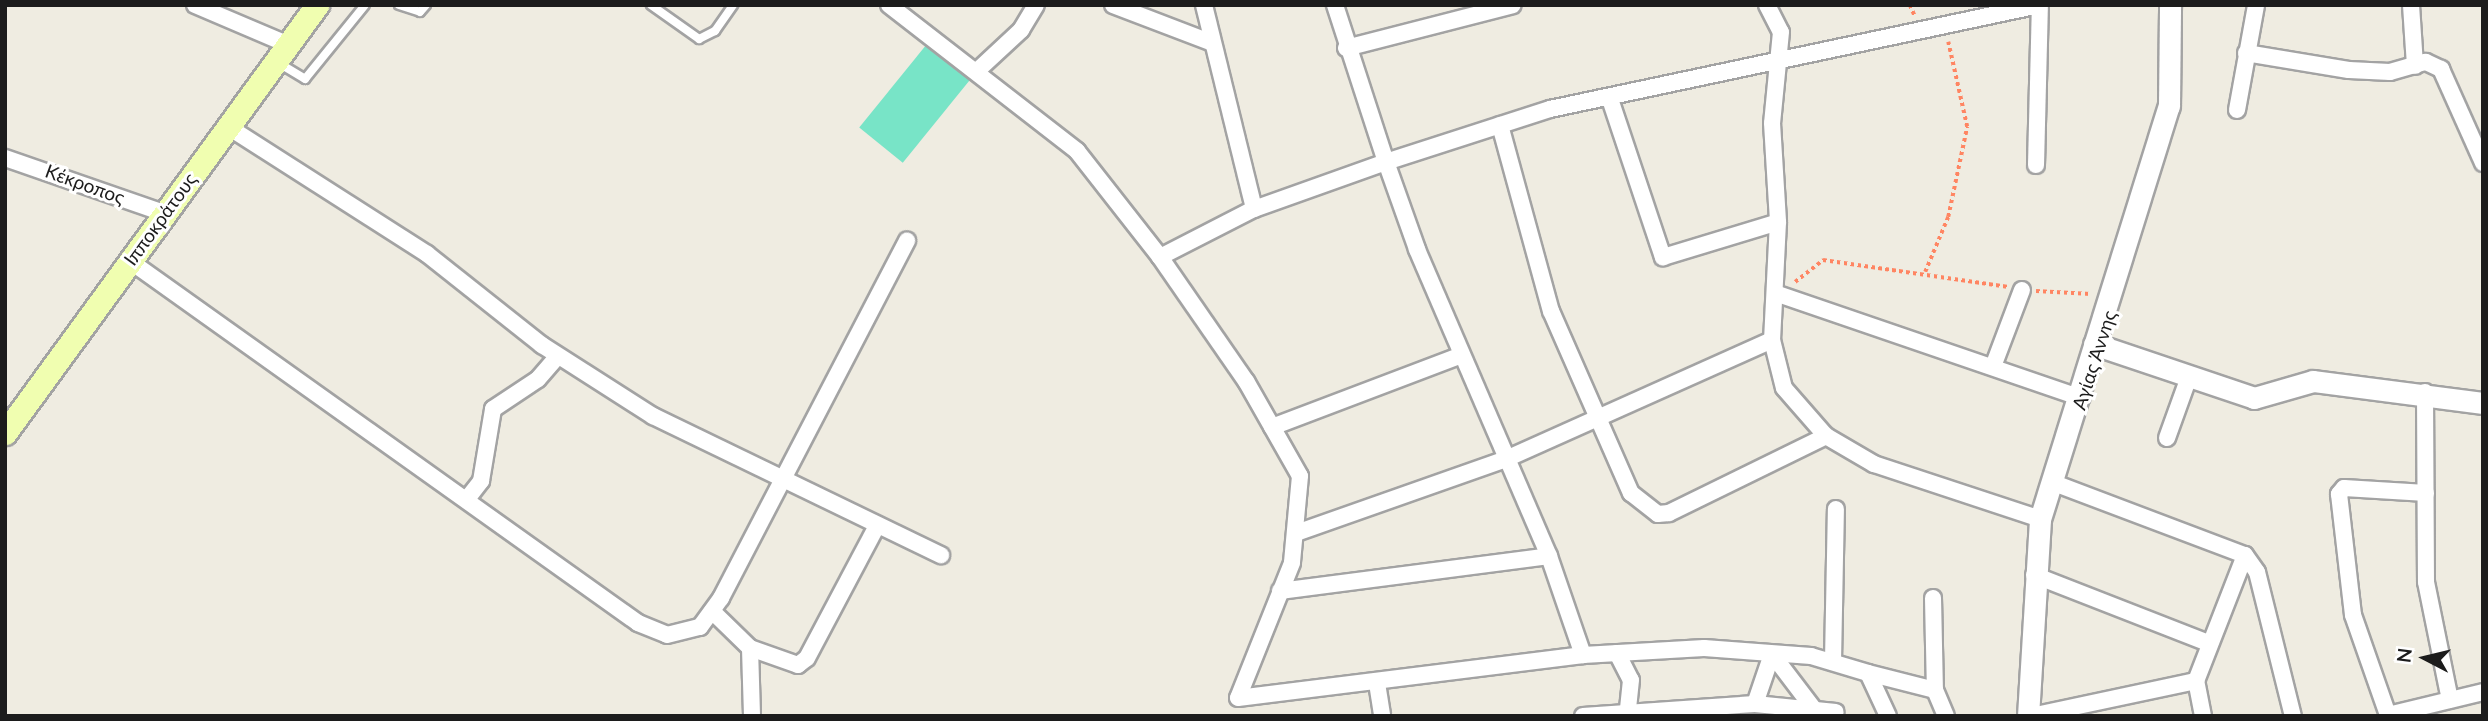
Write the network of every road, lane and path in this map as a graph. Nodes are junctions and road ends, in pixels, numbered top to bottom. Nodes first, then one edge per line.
1 (195, 5) edge
2 (317, 5) edge
3 (365, 5) edge
4 (399, 5) edge
5 (426, 5) edge
6 (651, 5) edge
7 (733, 5) edge
8 (889, 5) edge
9 (1036, 5) edge
10 (1113, 5) edge
11 (1204, 5) edge
12 (1335, 5) edge
13 (1513, 5) edge
14 (1767, 5) edge
15 (2039, 5) edge
16 (2170, 5) edge
17 (2256, 5) edge
18 (2411, 5) edge
19 (1945, 24) junction
20 (1210, 42) junction
21 (1346, 48) junction
22 (281, 52) junction
23 (2246, 53) junction
24 (1779, 55) junction
25 (2415, 66) junction
26 (978, 70) junction
27 (1610, 99) junction
28 (2236, 110) dead end
29 (1500, 125) junction
30 (227, 126) junction
31 (5, 158) edge
32 (1386, 162) junction
33 (2483, 163) edge
34 (2036, 164) dead end
35 (1254, 209) junction
36 (164, 213) junction
37 (1778, 222) junction
38 (907, 241) dead end
39 (1160, 257) junction
40 (130, 261) junction
41 (1925, 272) junction
42 (2022, 290) junction
43 (1782, 295) junction
44 (2115, 295) junction
45 (1772, 340) junction
46 (2094, 344) junction
47 (1462, 355) junction
48 (558, 356) junction
49 (1994, 364) junction
50 (2189, 377) junction
51 (2425, 392) junction
52 (2081, 398) junction
53 (2483, 403) edge
54 (1599, 419) junction
55 (1272, 427) junction
56 (5, 433) edge
57 (1826, 436) junction
58 (2167, 438) dead end
59 (1506, 459) junction
60 (780, 480) junction
61 (2054, 482) junction
62 (2426, 493) junction
63 (467, 499) junction
64 (1836, 509) dead end
65 (2040, 519) junction
66 (877, 526) junction
67 (1299, 532) junction
68 (941, 555) dead end
69 (2245, 555) junction
70 (1549, 556) junction
71 (2034, 575) junction
72 (1280, 590) junction
73 (1933, 598) dead end
74 (712, 611) junction
75 (2208, 643) junction
76 (750, 648) junction
77 (1617, 653) junction
78 (1772, 654) junction
79 (1583, 655) junction
80 (1833, 661) junction
81 (1868, 673) junction
82 (2196, 681) junction
83 (1377, 683) junction
84 (1935, 690) junction
85 (2483, 692) edge
86 (2450, 700) junction
87 (1755, 704) junction
88 (1813, 708) junction
89 (1628, 710) junction
90 (1836, 712) dead end
91 (2387, 715) edge
92 (752, 716) edge
93 (1382, 716) edge
94 (1583, 716) edge
95 (1888, 716) edge
96 (1946, 716) edge
97 (2029, 716) edge
98 (2203, 716) edge
99 (2293, 716) edge

1 - 22 street
2 - 22 main road, Ιπποκράτους
3 - 22 lane
4 - 5 lane
6 - 7 lane
8 - 26 street
9 - 26 street
10 - 20 street
11 - 20 street
12 - 21 street
13 - 21 street
14 - 24 street
15 - 19 street
15 - 34 street
16 - 44 street, Αγίας Άννης
17 - 23 street
18 - 25 street
19 - 24 street
19 - 41 path
20 - 35 street
21 - 32 street
22 - 30 main road, Ιπποκράτους
23 - 25 street
23 - 28 street
24 - 27 street
24 - 37 street
25 - 33 street
26 - 39 street
27 - 29 street
27 - 37 street
29 - 32 street
29 - 54 street
30 - 36 main road, Ιπποκράτους
30 - 48 street
31 - 36 street, Κέκροπος
32 - 35 street
32 - 47 street
35 - 39 street
36 - 40 main road, Ιπποκράτους
37 - 43 street
38 - 60 street
39 - 55 street
40 - 56 main road, Ιπποκράτους
40 - 63 street
41 - 42 path
41 - 43 path
42 - 44 path
42 - 49 street
43 - 45 street
43 - 49 street
44 - 46 street, Αγίας Άννης
45 - 54 street
45 - 57 street
46 - 50 street
46 - 52 street, Αγίας Άννης
47 - 55 street
47 - 59 street
48 - 60 street
48 - 63 street
49 - 52 street
50 - 51 street
50 - 58 street
51 - 53 street
51 - 62 street
52 - 61 street, Αγίας Άννης
54 - 57 street
54 - 59 street
55 - 67 street
57 - 65 street
59 - 67 street
59 - 70 street
60 - 66 street
60 - 74 street
61 - 65 street, Αγίας Άννης
61 - 69 street
62 - 86 street
62 - 91 street
63 - 74 street
64 - 80 street
65 - 71 street, Αγίας Άννης
66 - 68 street
66 - 76 street
67 - 72 street
69 - 75 street
69 - 99 street
70 - 72 street
70 - 79 street
71 - 75 street
71 - 97 street, Αγίας Άννης
72 - 83 street
73 - 84 street
74 - 76 street
75 - 82 street
76 - 92 street
77 - 78 street
77 - 79 street
77 - 89 street
78 - 80 street
78 - 87 street
78 - 88 street
79 - 83 street
80 - 81 street
81 - 84 street
81 - 95 street
82 - 97 street
82 - 98 street
83 - 93 street
84 - 96 street
85 - 86 street
86 - 91 street
87 - 88 street
87 - 89 street
88 - 90 street
89 - 94 street

